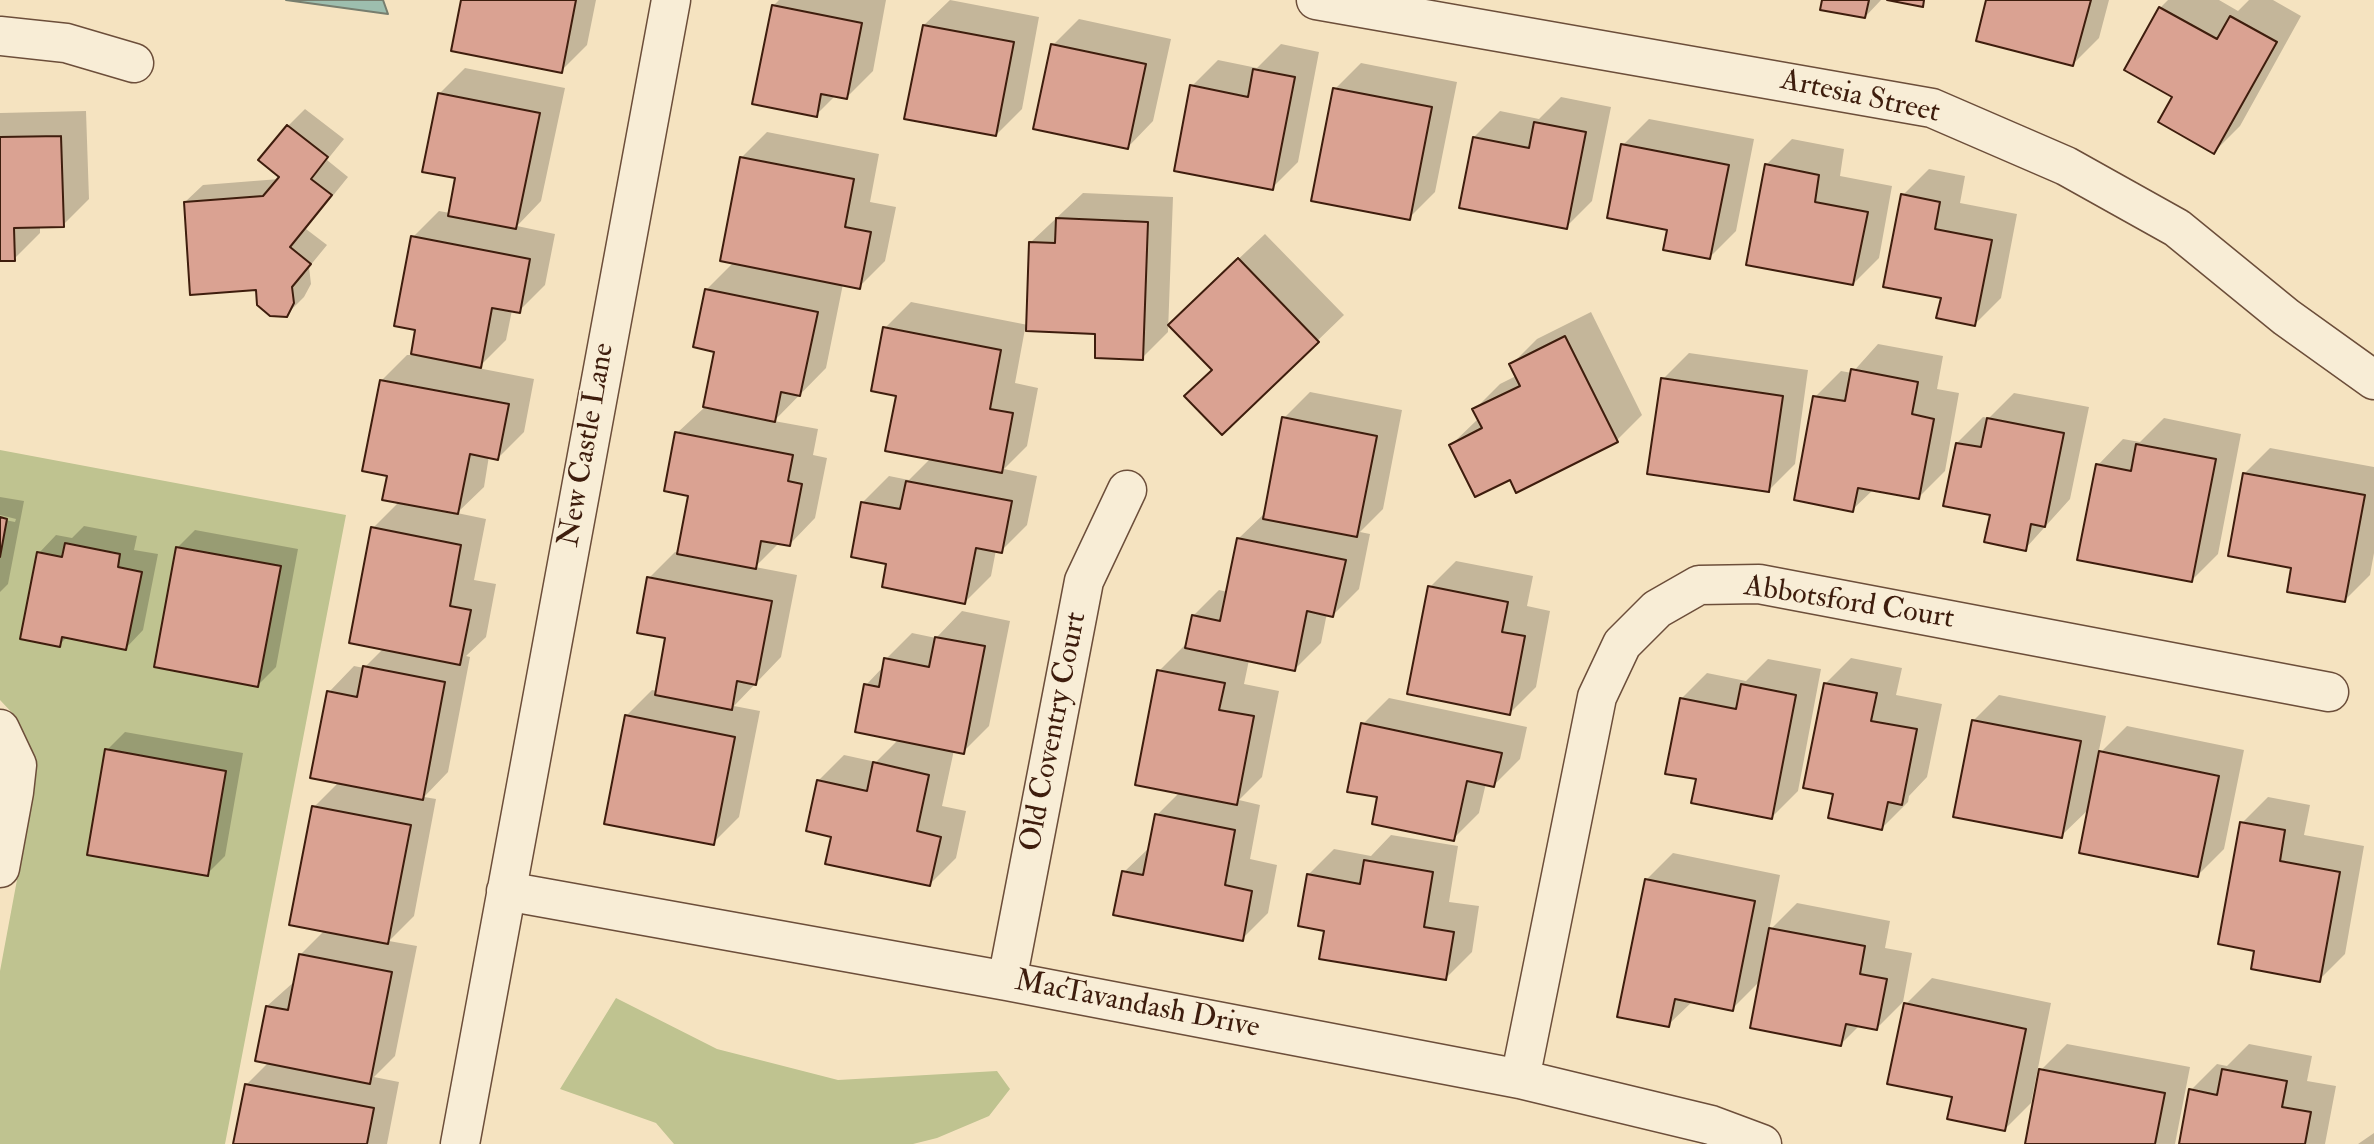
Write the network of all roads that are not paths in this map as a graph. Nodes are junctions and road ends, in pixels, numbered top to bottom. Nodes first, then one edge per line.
1 (671, 0) edge
2 (1316, 0) edge
3 (0, 36) edge
4 (134, 62) dead end
5 (2374, 380) edge
6 (1127, 490) dead end
7 (2329, 692) dead end
8 (0, 729) edge
9 (0, 868) edge
10 (506, 891) junction
11 (1007, 981) junction
12 (1520, 1079) junction
13 (460, 1144) edge
14 (1762, 1144) edge

1 - 10 street, New Castle Lane
2 - 5 street, Artesia Street
3 - 4 street
6 - 11 street, Old Coventry Court
7 - 12 street, Abbotsford Court
8 - 9 street
10 - 11 street, MacTavandash Drive
10 - 13 street, New Castle Lane
11 - 12 street, MacTavandash Drive
12 - 14 street, MacTavandash Drive

